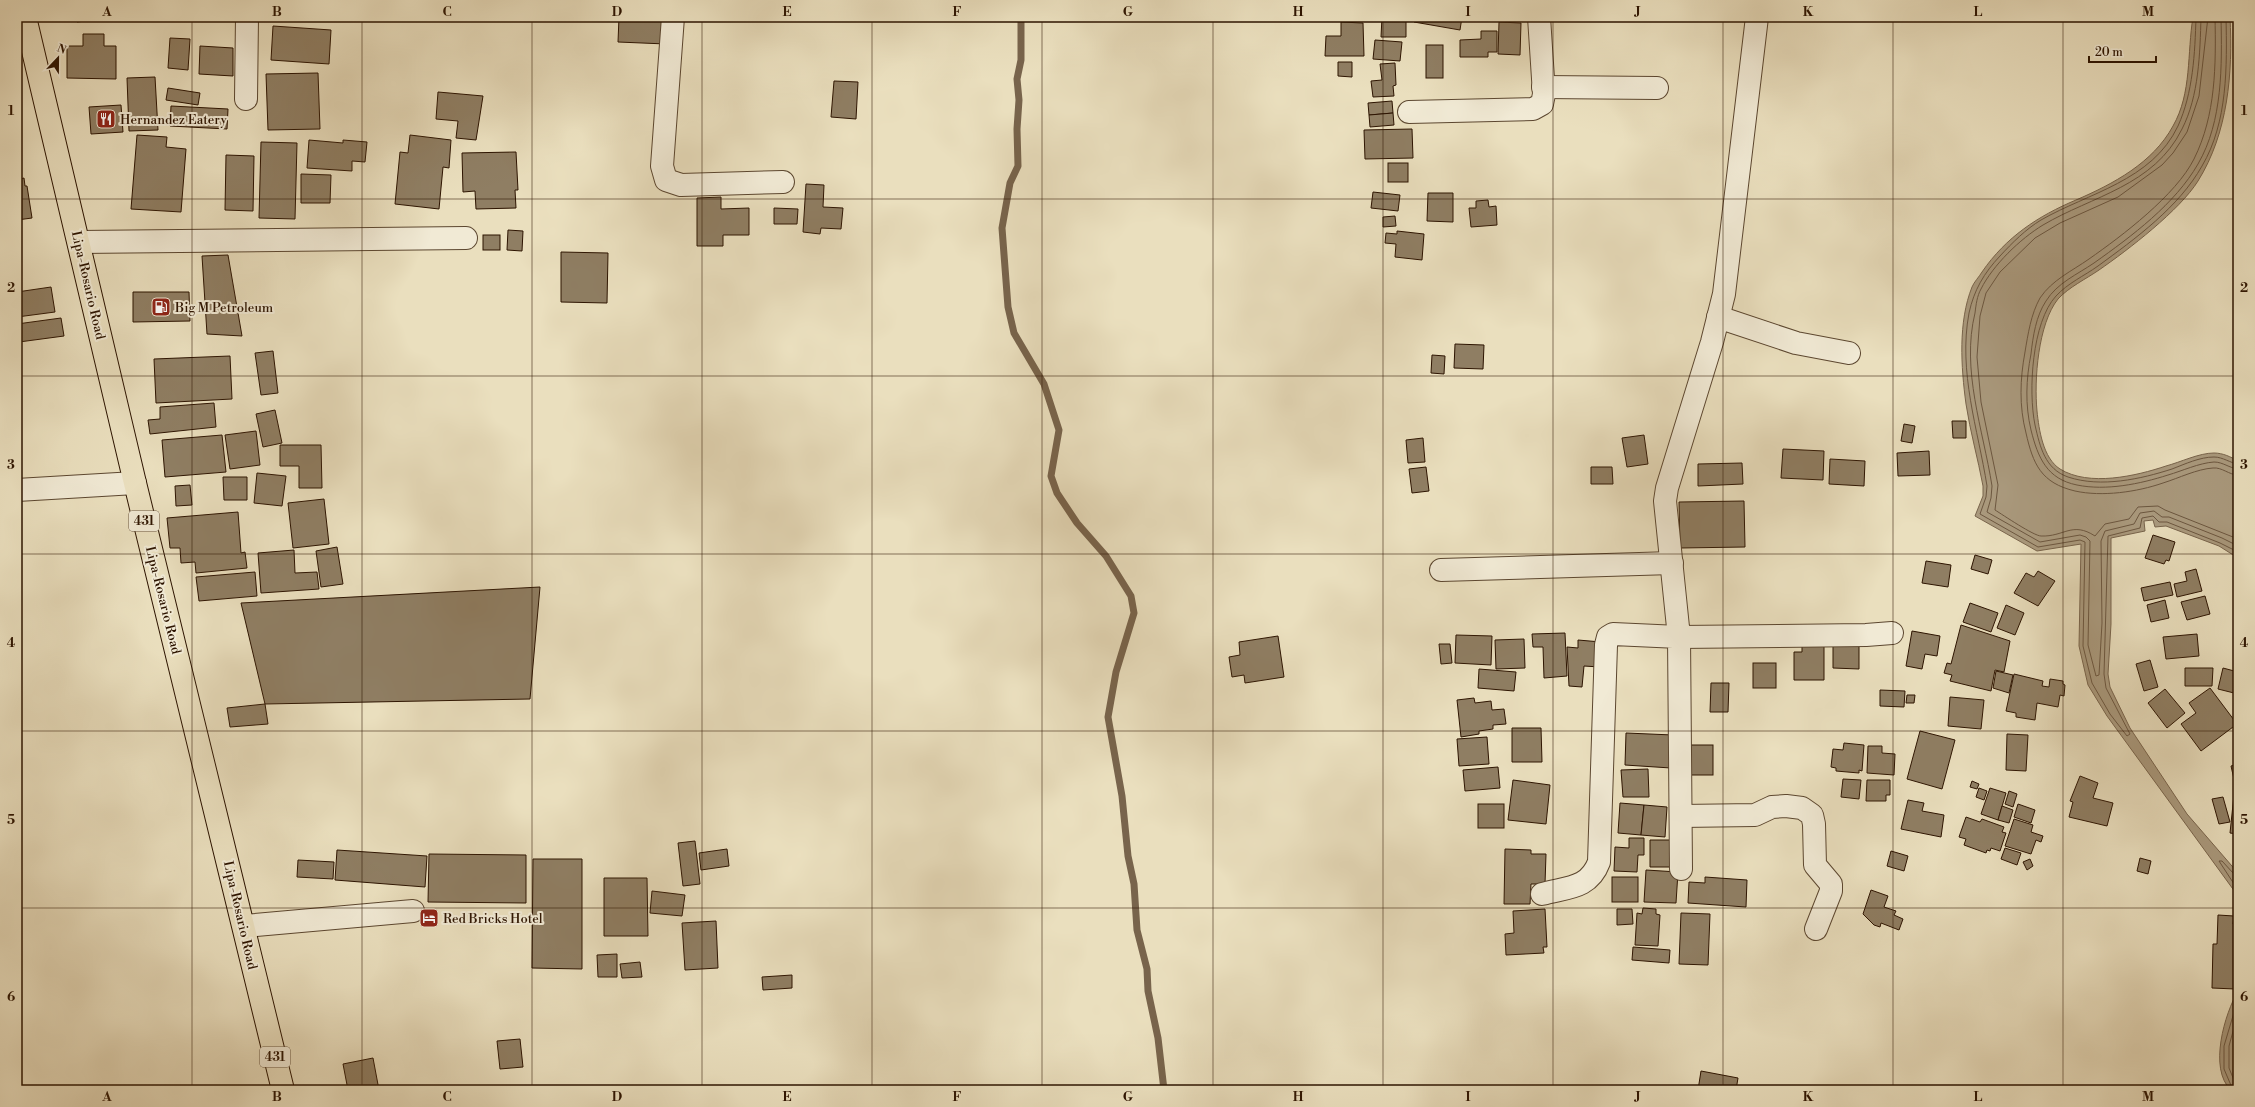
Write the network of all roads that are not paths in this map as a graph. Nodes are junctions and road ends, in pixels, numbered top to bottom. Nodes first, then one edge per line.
1 (25, 17) edge
2 (247, 17) edge
3 (673, 17) edge
4 (1539, 17) edge
5 (1757, 17) edge
6 (1543, 86) junction
7 (1657, 88) dead end
8 (246, 99) dead end
9 (1409, 112) dead end
10 (783, 182) dead end
11 (466, 238) dead end
12 (79, 242) junction
13 (1718, 317) junction
14 (1849, 353) dead end
15 (135, 484) junction
16 (17, 490) edge
17 (1672, 563) junction
18 (1441, 570) dead end
19 (1892, 633) dead end
20 (1679, 637) junction
21 (1681, 816) junction
22 (1682, 869) dead end
23 (1542, 894) dead end
24 (413, 910) dead end
25 (244, 926) junction
26 (1816, 929) dead end
27 (283, 1090) edge

1 - 12 main road, Lipa-Rosario Road / 431
2 - 8 street
3 - 10 street
4 - 6 street
5 - 13 street
6 - 7 street
6 - 9 street
11 - 12 street
12 - 15 main road, Lipa-Rosario Road / 431
13 - 14 street
13 - 17 street
15 - 16 street
15 - 25 main road, Lipa-Rosario Road / 431
17 - 18 street
17 - 20 street
19 - 20 street
20 - 21 street
20 - 23 street
21 - 22 street
21 - 26 street
24 - 25 street
25 - 27 main road, Lipa-Rosario Road / 431

